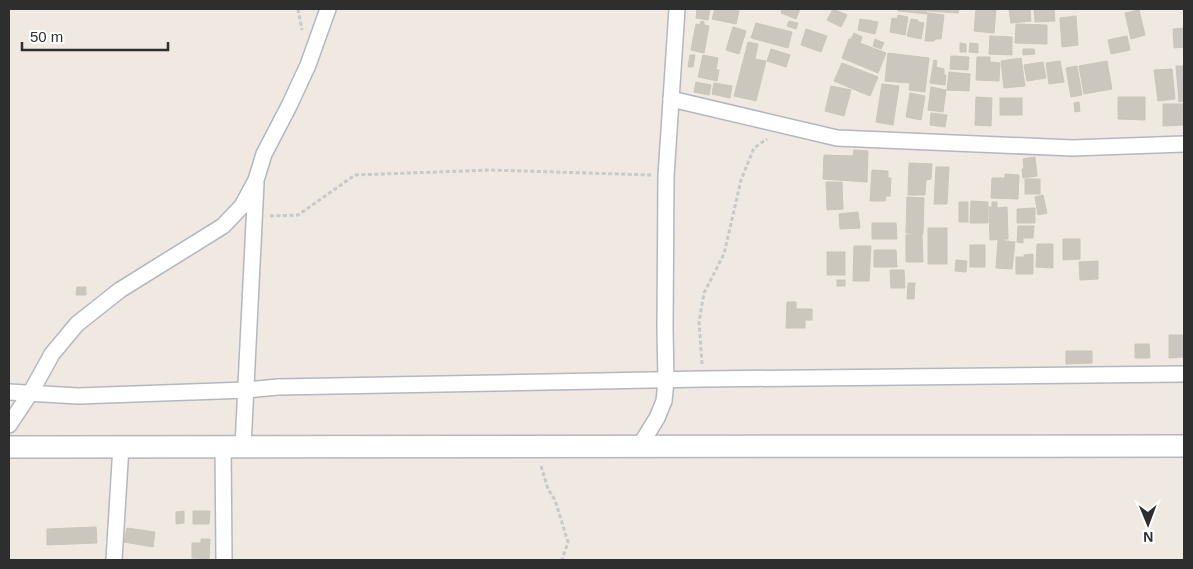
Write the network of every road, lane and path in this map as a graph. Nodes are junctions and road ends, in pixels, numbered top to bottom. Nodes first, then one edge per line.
1 (328, 9) edge
2 (677, 9) edge
3 (671, 99) junction
4 (785, 126) junction
5 (1184, 144) edge
6 (666, 176) junction
7 (256, 180) junction
8 (256, 216) junction
9 (1184, 374) edge
10 (703, 379) junction
11 (666, 380) junction
12 (247, 390) junction
13 (9, 392) edge
14 (31, 392) junction
15 (9, 426) edge
16 (121, 446) junction
17 (233, 446) junction
18 (536, 446) junction
19 (1184, 446) edge
20 (9, 447) edge
21 (639, 447) junction
22 (114, 560) edge
23 (224, 560) edge
24 (562, 560) edge

1 - 7 street
2 - 3 street
3 - 4 street
3 - 6 street
4 - 5 street
4 - 10 path
6 - 8 path
6 - 11 street
7 - 8 street
7 - 14 street
8 - 12 street
9 - 10 street
10 - 11 street
11 - 12 street
11 - 21 street
12 - 14 street
12 - 17 street
13 - 14 street
14 - 15 street
16 - 17 main road
16 - 20 main road
16 - 22 street
17 - 18 main road
17 - 23 street
18 - 21 main road
18 - 24 path
19 - 21 main road

